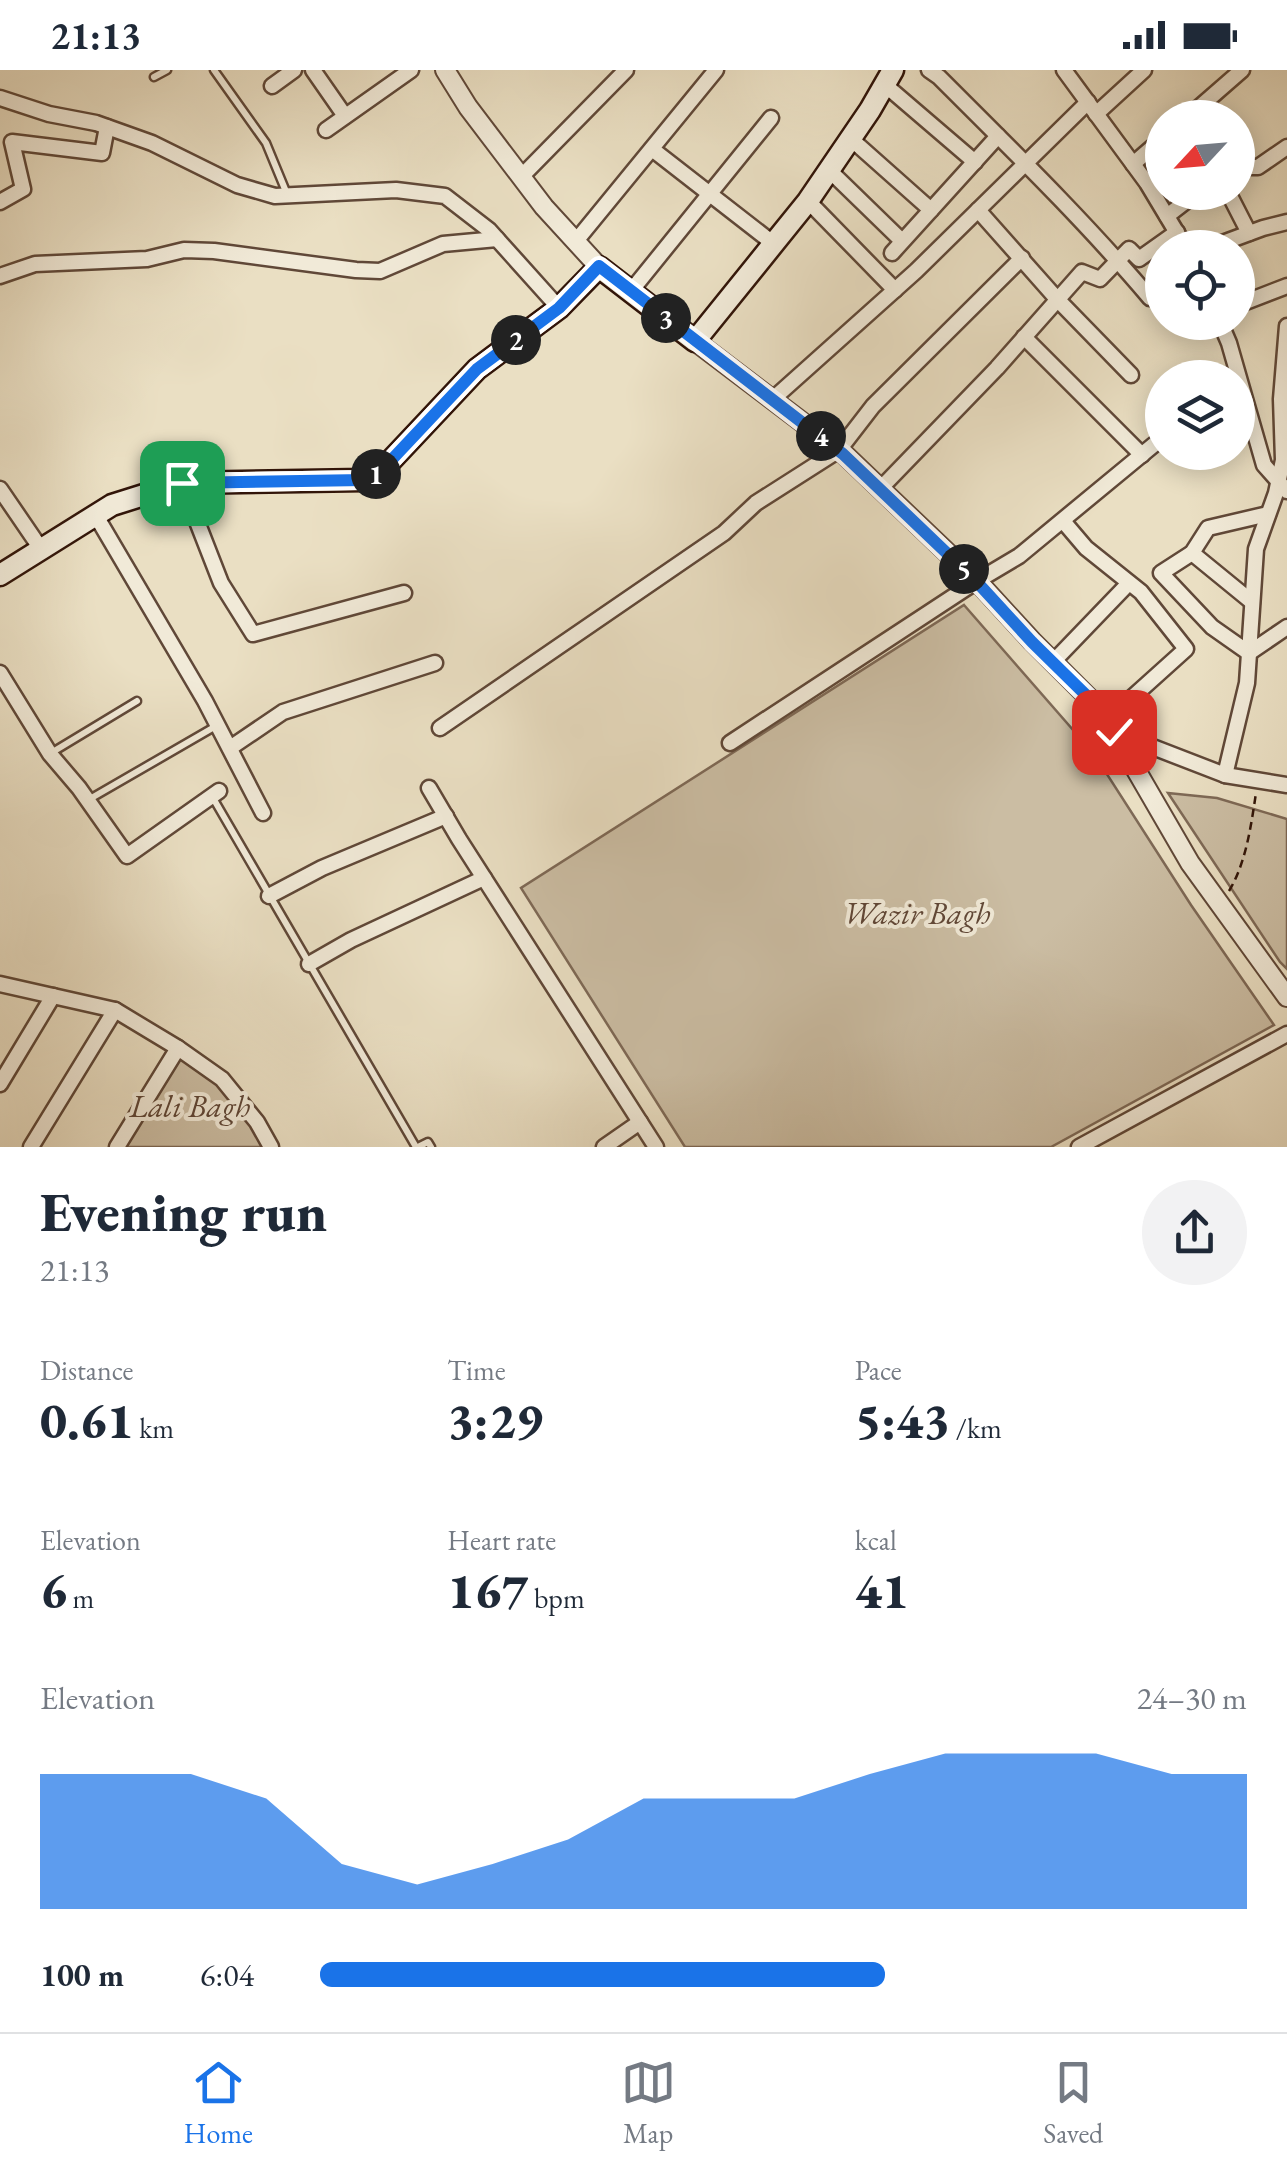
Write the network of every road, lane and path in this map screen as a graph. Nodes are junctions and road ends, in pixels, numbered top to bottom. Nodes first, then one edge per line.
1 (167, 70) edge
2 (214, 70) edge
3 (294, 70) edge
4 (313, 70) edge
5 (410, 70) edge
6 (445, 70) edge
7 (626, 70) edge
8 (716, 70) edge
9 (928, 70) edge
10 (1064, 70) edge
11 (1144, 70) edge
12 (1242, 70) edge
13 (154, 77) dead end
14 (888, 77) edge
15 (272, 86) dead end
16 (0, 98) edge
17 (1208, 100) edge
18 (1092, 108) junction
19 (345, 116) junction
20 (771, 118) dead end
21 (107, 127) junction
22 (326, 130) dead end
23 (998, 136) junction
24 (850, 138) junction
25 (1287, 147) edge
26 (652, 149) junction
27 (1145, 154) edge
28 (975, 162) junction
29 (1025, 164) junction
30 (1133, 164) junction
31 (1255, 167) edge
32 (829, 170) junction
33 (521, 177) junction
34 (710, 194) junction
35 (287, 195) junction
36 (808, 201) junction
37 (0, 202) edge
38 (931, 210) junction
39 (978, 210) junction
40 (1176, 210) edge
41 (1168, 216) junction
42 (1287, 222) edge
43 (1176, 230) edge
44 (1255, 232) edge
45 (497, 240) junction
46 (576, 242) junction
47 (774, 244) junction
48 (1145, 255) edge
49 (1022, 258) junction
50 (1117, 260) junction
51 (599, 266) junction
52 (0, 276) edge
53 (1287, 286) edge
54 (895, 290) junction
55 (630, 291) junction
56 (1145, 292) edge
57 (1255, 298) edge
58 (1058, 299) junction
59 (559, 308) junction
60 (1287, 326) edge
61 (1024, 337) junction
62 (695, 341) junction
63 (1285, 372) edge
64 (1132, 375) dead end
65 (773, 399) junction
66 (1255, 437) edge
67 (839, 450) junction
68 (1145, 452) edge
69 (1142, 455) junction
70 (182, 483) junction
71 (1283, 487) edge
72 (880, 489) junction
73 (0, 490) edge
74 (95, 514) junction
75 (1268, 514) junction
76 (1063, 522) junction
77 (41, 550) junction
78 (1192, 553) junction
79 (0, 575) edge
80 (976, 581) junction
81 (1129, 583) junction
82 (404, 593) dead end
83 (1252, 602) junction
84 (1287, 626) edge
85 (1249, 653) junction
86 (1053, 662) junction
87 (435, 663) dead end
88 (0, 672) edge
89 (136, 702) dead end
90 (218, 725) junction
91 (1110, 727) junction
92 (440, 728) dead end
93 (730, 742) dead end
94 (230, 748) junction
95 (50, 754) junction
96 (1225, 776) junction
97 (1258, 782) junction
98 (1287, 786) edge
99 (430, 788) dead end
100 (215, 794) joint
101 (88, 800) junction
102 (263, 813) dead end
103 (446, 816) junction
104 (484, 878) junction
105 (269, 896) junction
106 (1220, 907) junction
107 (308, 964) junction
108 (0, 984) edge
109 (52, 996) junction
110 (1287, 997) edge
111 (115, 1010) junction
112 (1287, 1034) edge
113 (178, 1048) junction
114 (0, 1084) edge
115 (640, 1122) junction
116 (30, 1147) edge
117 (117, 1147) edge
118 (271, 1147) edge
119 (417, 1147) edge
120 (431, 1147) edge
121 (604, 1147) edge
122 (656, 1147) edge
123 (1079, 1147) edge

1 - 13 lane
2 - 35 lane
3 - 15 street
4 - 19 street
5 - 19 street
6 - 33 street
7 - 33 street
8 - 26 street
9 - 23 street
10 - 18 street
11 - 18 street
12 - 17 street
14 - 24 main road
14 - 28 street
16 - 21 street
18 - 29 street
18 - 30 street
19 - 22 street
20 - 34 street
21 - 35 street
21 - 37 street
23 - 28 street
23 - 29 street
24 - 32 main road
24 - 38 street
25 - 31 street
26 - 34 street
26 - 46 street
27 - 30 street
28 - 38 street
29 - 39 street
29 - 50 street
30 - 41 street
32 - 36 main road
32 - 38 street
33 - 46 street
34 - 47 street
34 - 55 street
35 - 45 street
36 - 47 main road
36 - 54 street
39 - 49 street
39 - 54 street
40 - 41 street
41 - 43 street
42 - 44 street
45 - 52 street
45 - 59 street
46 - 51 street
47 - 62 main road
48 - 50 street
49 - 58 street
49 - 67 street
50 - 56 street
50 - 58 street
51 - 55 main road
51 - 59 main road
53 - 57 street
54 - 65 street
55 - 62 main road
58 - 61 street
58 - 64 street
59 - 70 main road
60 - 63 street
61 - 69 street
61 - 72 street
62 - 65 street
63 - 71 street
65 - 67 street
66 - 71 street
67 - 72 street
67 - 92 street
68 - 69 street
69 - 76 street
70 - 74 main road
70 - 82 street
71 - 75 street
72 - 80 street
73 - 77 street
74 - 77 main road
74 - 90 street
75 - 78 street
75 - 83 street
76 - 80 street
76 - 81 street
77 - 79 main road
78 - 83 street
78 - 85 street
80 - 86 street
80 - 93 street
81 - 86 street
81 - 91 street
83 - 85 street
84 - 85 street
85 - 96 street
86 - 91 street
87 - 94 street
88 - 95 street
89 - 95 lane
90 - 94 street
90 - 101 lane
91 - 96 street
91 - 106 street
94 - 102 street
95 - 101 street
96 - 97 street
97 - 98 street
97 - 106 path
99 - 103 street
100 - 101 street
100 - 105 lane
103 - 104 street
103 - 105 street
104 - 107 street
104 - 115 street
105 - 107 lane
106 - 110 street
107 - 119 lane
108 - 109 street
109 - 111 street
109 - 114 street
111 - 113 street
111 - 116 street
112 - 123 street
113 - 117 street
113 - 118 street
115 - 121 street
115 - 122 street
119 - 120 lane

